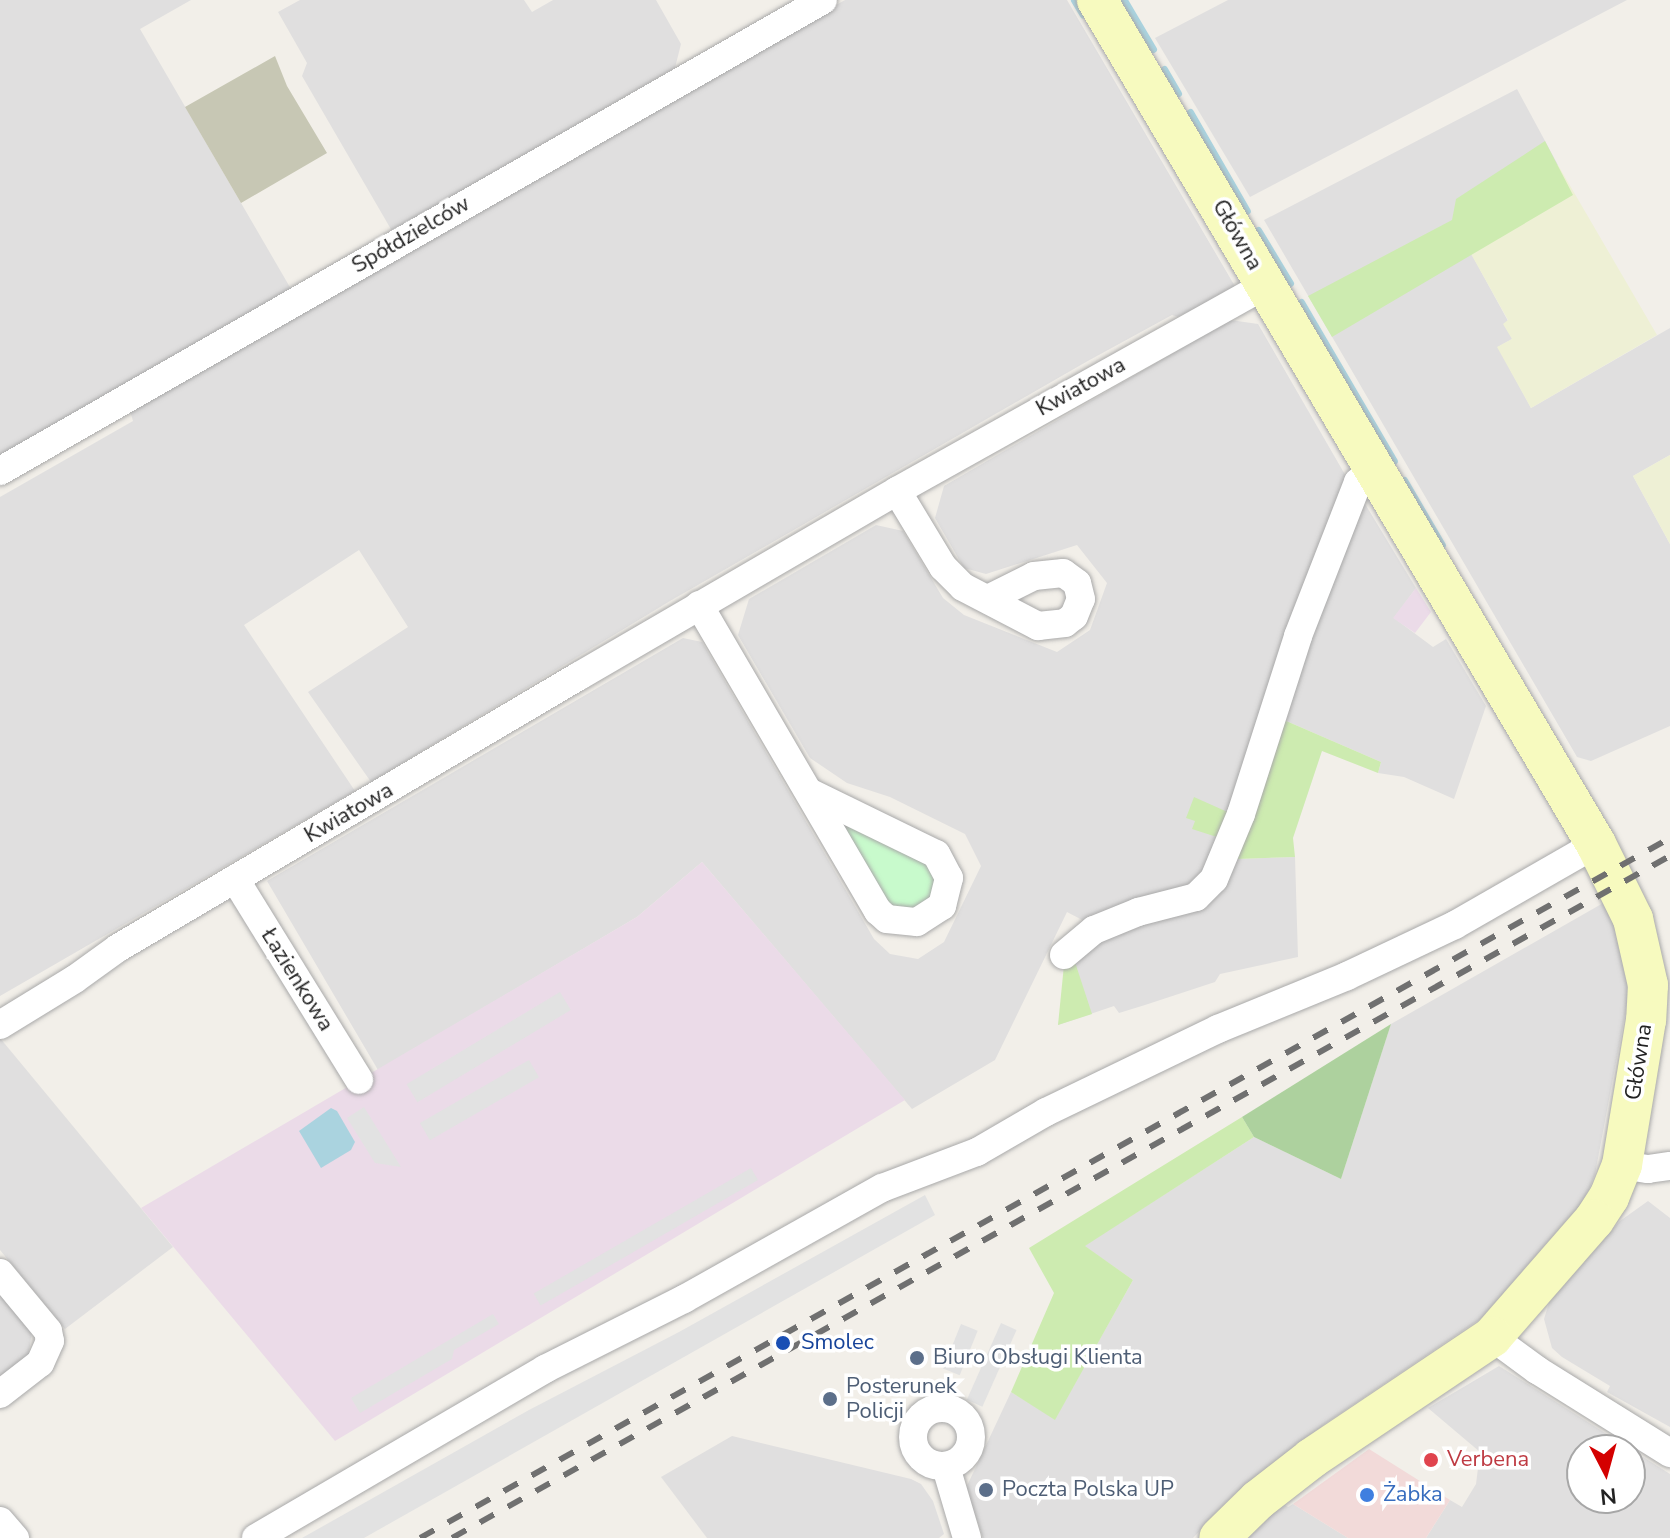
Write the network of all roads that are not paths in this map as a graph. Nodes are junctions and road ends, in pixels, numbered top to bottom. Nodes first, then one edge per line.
1 (823, 0) edge
2 (1097, 0) edge
3 (1266, 285) junction
4 (1376, 470) junction
5 (0, 471) edge
6 (897, 491) junction
7 (988, 599) dead end
8 (699, 605) junction
9 (811, 793) junction
10 (1596, 844) junction
11 (235, 879) junction
12 (1064, 955) dead end
13 (0, 1025) edge
14 (359, 1080) dead end
15 (1622, 1165) junction
16 (1670, 1166) edge
17 (0, 1273) edge
18 (1492, 1337) junction
19 (0, 1394) edge
20 (1670, 1453) edge
21 (946, 1467) dead end
22 (0, 1521) edge
23 (15, 1538) edge
24 (256, 1538) edge
25 (966, 1538) edge
26 (1219, 1538) edge

1 - 5 street, Spółdzielców
2 - 3 street, Główna
3 - 4 street, Główna
3 - 6 street, Kwiatowa
4 - 10 street, Główna
4 - 12 street
6 - 7 street
6 - 8 street, Kwiatowa
8 - 9 street
8 - 11 street, Kwiatowa
9 - 9 street
10 - 15 street, Główna
10 - 24 street
11 - 13 street, Kwiatowa
11 - 14 street, Łazienkowa
15 - 16 street
15 - 18 street, Główna
17 - 19 street
18 - 20 street
18 - 26 street, Główna
21 - 25 street
22 - 23 street

